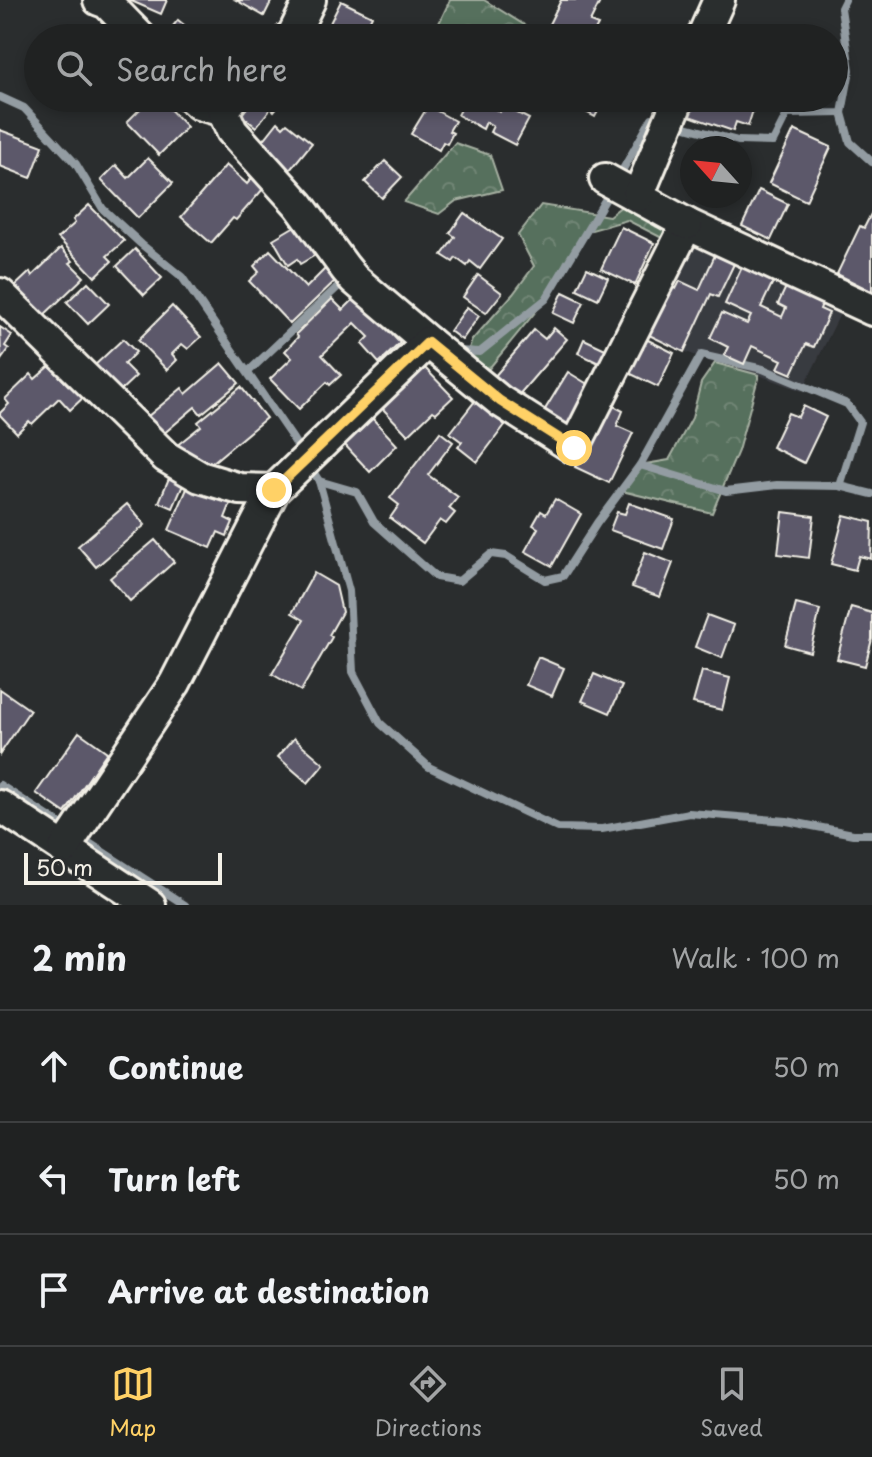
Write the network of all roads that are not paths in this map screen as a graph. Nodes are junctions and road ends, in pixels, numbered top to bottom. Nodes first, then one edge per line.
1 (99, 0) edge
2 (310, 0) edge
3 (719, 0) edge
4 (127, 24) edge
5 (298, 24) edge
6 (708, 24) edge
7 (229, 112) edge
8 (672, 114) edge
9 (687, 224) junction
10 (0, 294) edge
11 (872, 310) edge
12 (428, 342) junction
13 (274, 490) junction
14 (0, 806) edge
15 (70, 838) junction
16 (150, 905) edge

1 - 4 street
2 - 5 street
3 - 6 street
7 - 12 street
8 - 9 street
9 - 11 street
9 - 12 street
10 - 13 street
12 - 13 street
13 - 15 street
14 - 15 street
15 - 16 street

